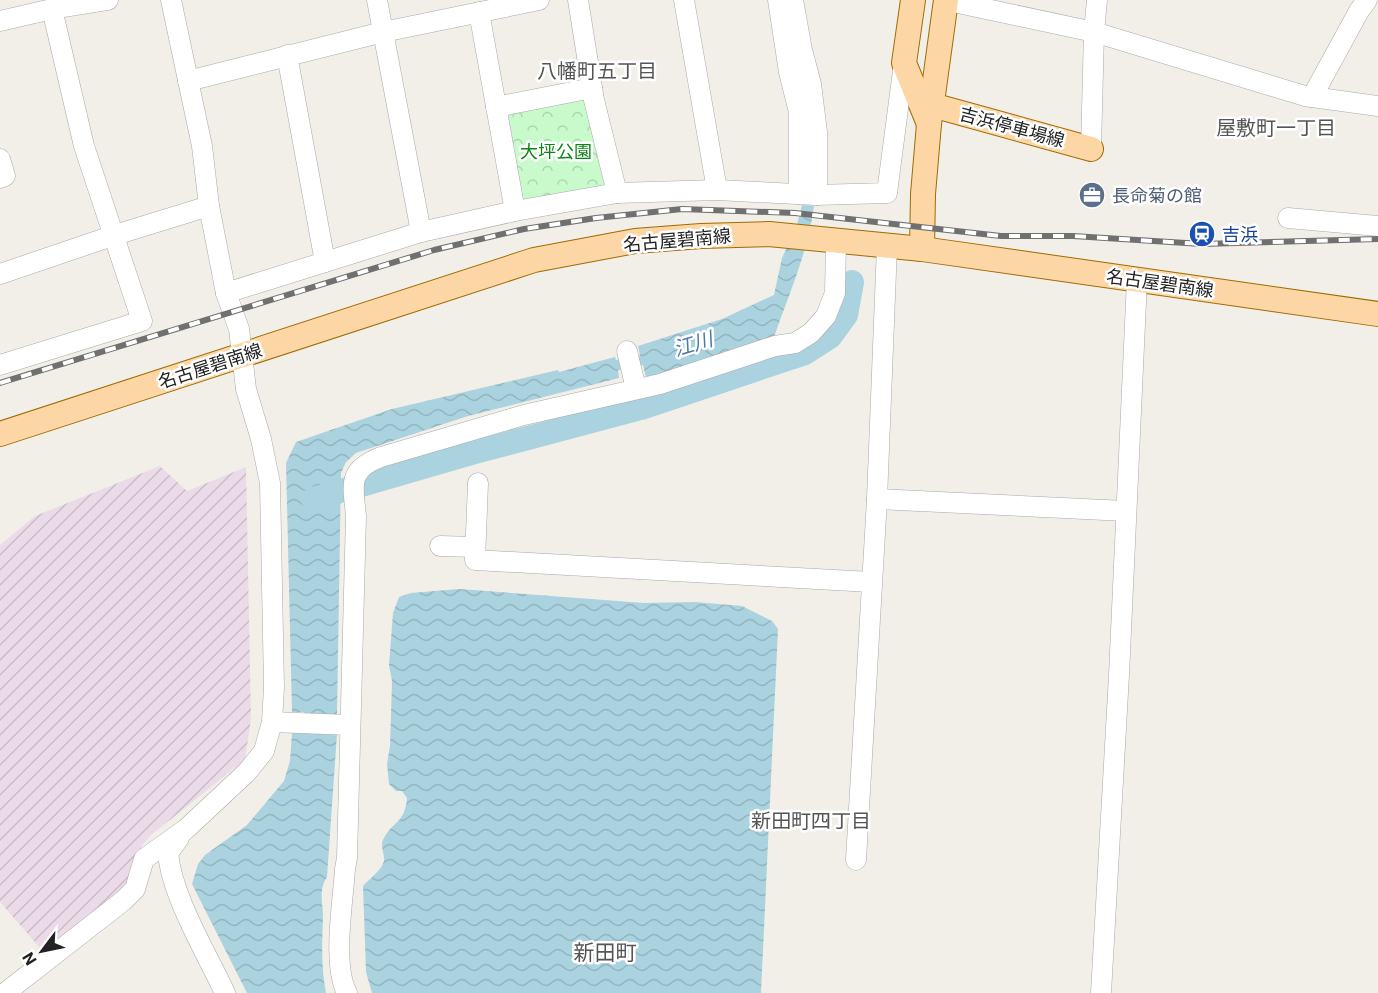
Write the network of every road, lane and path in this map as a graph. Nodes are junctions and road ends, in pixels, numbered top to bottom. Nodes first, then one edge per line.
1 (108, 0) edge
2 (171, 0) edge
3 (377, 0) edge
4 (539, 0) edge
5 (578, 0) edge
6 (684, 0) edge
7 (778, 0) edge
8 (793, 0) edge
9 (913, 0) edge
10 (946, 0) edge
11 (1097, 0) edge
12 (1368, 0) edge
13 (52, 9) junction
14 (479, 12) junction
15 (0, 21) edge
16 (384, 32) junction
17 (1094, 32) junction
18 (287, 55) junction
19 (904, 63) junction
20 (188, 81) junction
21 (592, 88) junction
22 (1312, 97) junction
23 (496, 106) junction
24 (1378, 106) edge
25 (930, 115) junction
26 (1091, 149) joint
27 (0, 159) edge
28 (0, 178) edge
29 (717, 190) junction
30 (616, 193) junction
31 (808, 194) junction
32 (209, 206) junction
33 (515, 210) junction
34 (1288, 218) dead end
35 (1378, 226) edge
36 (421, 232) junction
37 (115, 234) junction
38 (835, 241) junction
39 (887, 246) junction
40 (922, 249) junction
41 (325, 262) junction
42 (0, 273) edge
43 (1137, 280) junction
44 (226, 293) junction
45 (1378, 314) edge
46 (627, 351) dead end
47 (241, 356) junction
48 (0, 365) edge
49 (636, 388) junction
50 (0, 434) edge
51 (478, 483) dead end
52 (877, 499) junction
53 (1126, 511) junction
54 (440, 546) dead end
55 (476, 547) junction
56 (871, 582) junction
57 (278, 722) junction
58 (345, 724) junction
59 (186, 828) junction
60 (856, 860) dead end
61 (5, 993) edge
62 (225, 993) edge
63 (347, 993) edge
64 (1101, 993) edge

1 - 13 street
2 - 20 street
3 - 16 street
4 - 14 street
5 - 21 street
6 - 29 street
7 - 31 street
8 - 31 street
9 - 19 main road
10 - 17 street
10 - 25 main road
11 - 17 street
12 - 22 street
13 - 15 street
13 - 37 street
14 - 16 street
14 - 23 street
16 - 18 street
16 - 36 street
17 - 22 street
17 - 26 street
18 - 20 street
18 - 41 street
19 - 25 main road
19 - 31 street
20 - 32 street
21 - 23 street
21 - 30 street
22 - 24 street
23 - 33 street
25 - 26 main road, 吉浜停車場線
25 - 40 main road
27 - 28 street
29 - 30 street
29 - 31 street
30 - 33 street
32 - 37 street
32 - 44 street
33 - 36 street
34 - 35 street
36 - 41 street
37 - 42 street
37 - 48 street
38 - 39 main road, 名古屋碧南線
38 - 47 main road, 名古屋碧南線
38 - 49 street
39 - 40 main road, 名古屋碧南線
39 - 52 street
40 - 43 main road, 名古屋碧南線
41 - 44 street
43 - 45 main road, 名古屋碧南線
43 - 53 street
44 - 47 street
46 - 49 street
47 - 50 main road, 名古屋碧南線
47 - 57 street
49 - 58 street
51 - 55 street
52 - 53 street
52 - 56 street
53 - 64 street
54 - 55 street
55 - 56 street
56 - 60 street
57 - 58 street
57 - 59 street
58 - 63 street
59 - 61 street
59 - 62 street

